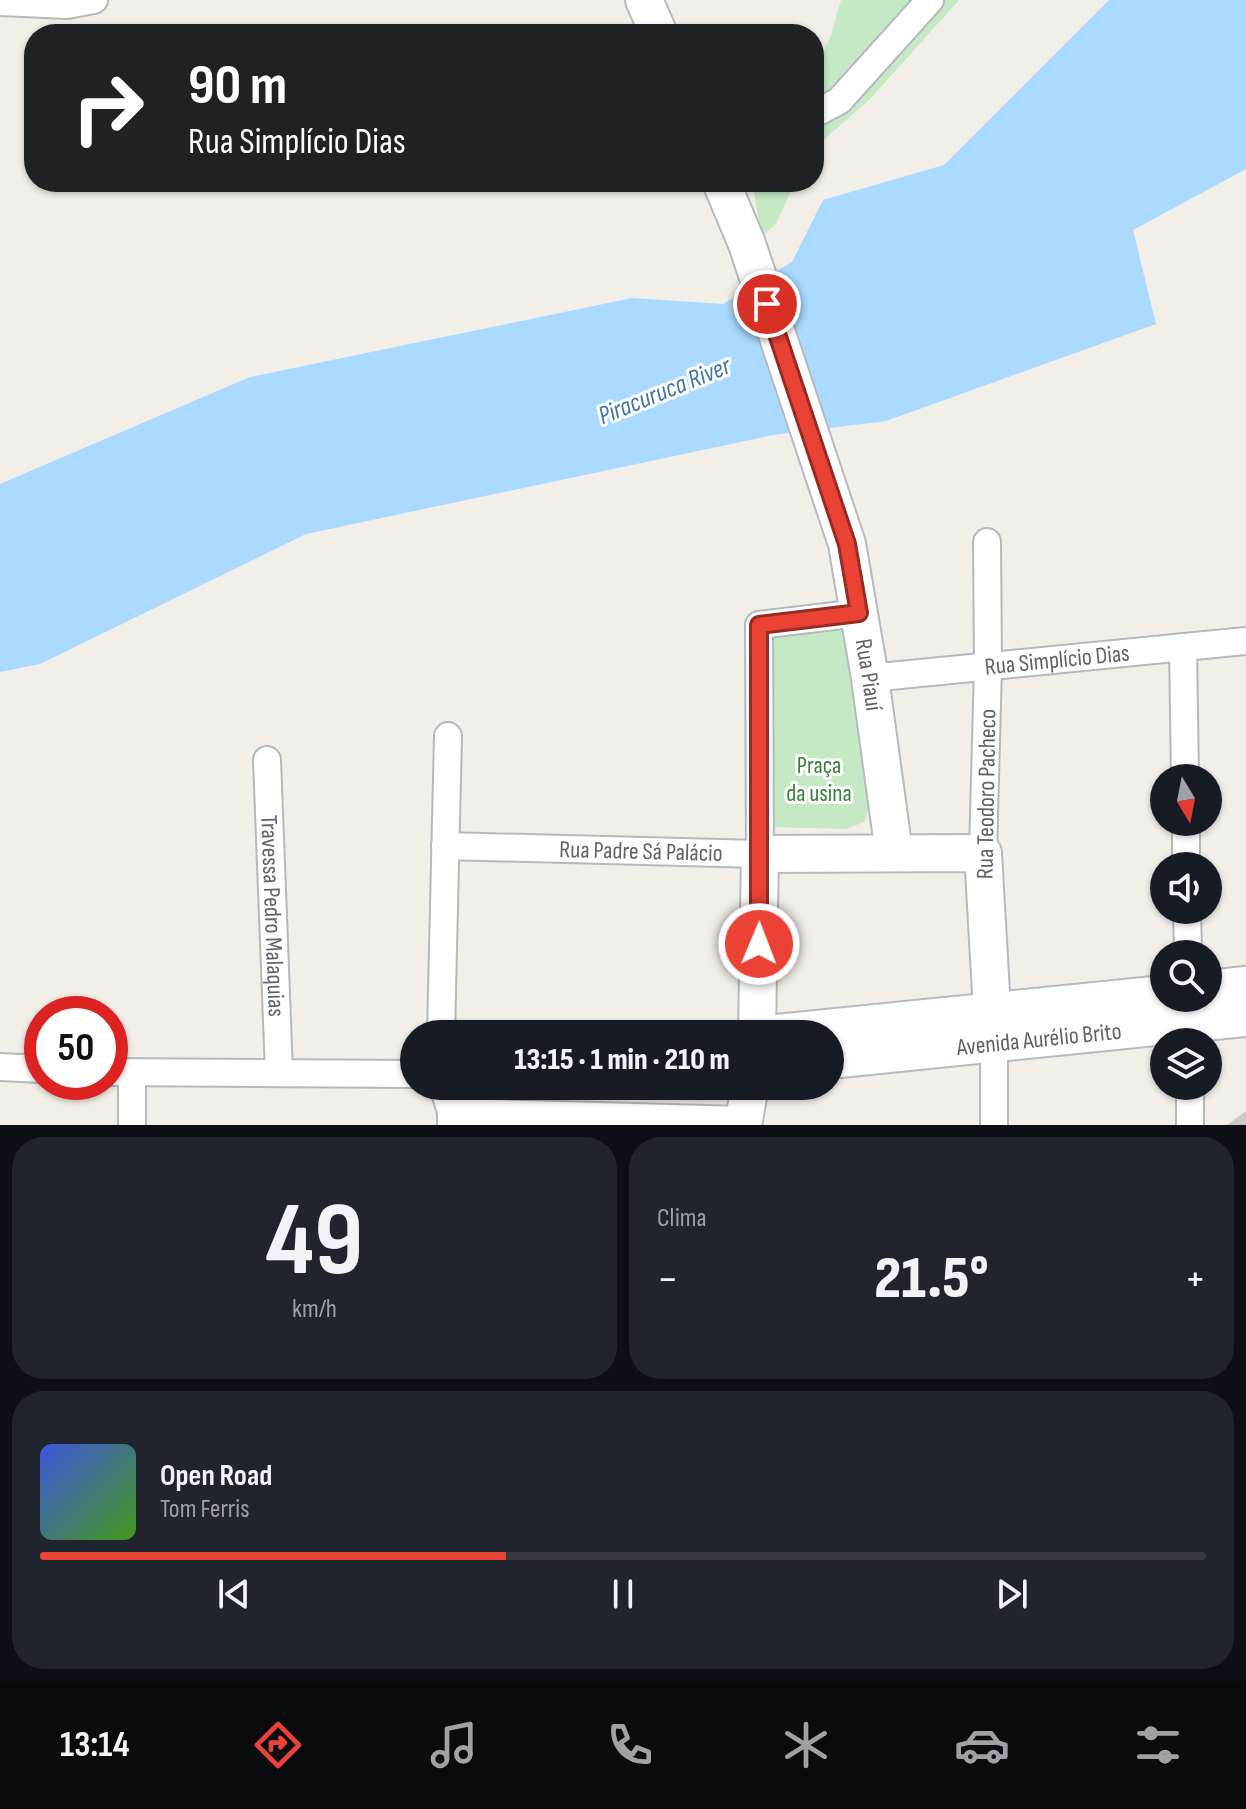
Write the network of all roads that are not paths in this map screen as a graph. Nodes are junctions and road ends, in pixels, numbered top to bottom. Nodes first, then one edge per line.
1 (94, 0) edge
2 (644, 0) edge
3 (930, 0) edge
4 (0, 2) edge
5 (655, 24) edge
6 (824, 109) edge
7 (725, 192) edge
8 (987, 542) dead end
9 (859, 613) junction
10 (1246, 641) edge
11 (1183, 647) junction
12 (988, 666) junction
13 (870, 678) junction
14 (448, 736) dead end
15 (267, 760) dead end
16 (1185, 764) edge
17 (445, 846) junction
18 (894, 853) junction
19 (983, 853) junction
20 (760, 854) junction
21 (1246, 985) edge
22 (1222, 988) edge
23 (1150, 997) edge
24 (1246, 1018) edge
25 (441, 1020) edge
26 (757, 1020) edge
27 (1189, 1021) edge
28 (993, 1028) junction
29 (844, 1032) edge
30 (844, 1057) edge
31 (0, 1067) edge
32 (24, 1068) edge
33 (128, 1072) edge
34 (279, 1073) junction
35 (400, 1074) edge
36 (127, 1100) edge
37 (1190, 1100) edge
38 (745, 1110) edge
39 (451, 1119) edge
40 (132, 1125) edge
41 (994, 1125) edge
42 (1190, 1125) edge

1 - 4 street
2 - 5 main road
3 - 6 street
7 - 9 main road, Rua Piauí
8 - 12 street, Rua Teodoro Pacheco
9 - 13 main road, Rua Piauí
9 - 20 street
10 - 11 street, Rua Simplício Dias
11 - 12 street, Rua Simplício Dias
11 - 16 street
12 - 13 street, Rua Simplício Dias
12 - 19 street, Rua Teodoro Pacheco
13 - 18 main road, Rua Piauí
14 - 17 street
15 - 34 street, Travessa Pedro Malaquias
17 - 20 street, Rua Padre Sá Palácio
17 - 25 street
18 - 19 main road, Rua Padre Sá Palácio
18 - 20 main road, Rua Padre Sá Palácio
19 - 28 main road, Rua Teodoro Pacheco
20 - 26 main road
21 - 22 main road
23 - 28 main road, Avenida Aurélio Brito
24 - 27 main road, Avenida Aurélio Brito
27 - 28 main road, Avenida Aurélio Brito
28 - 29 main road, Avenida Aurélio Brito
28 - 30 main road, Avenida Aurélio Brito
28 - 41 street
31 - 32 street
33 - 34 street
34 - 35 street
36 - 40 street
37 - 42 street
38 - 39 street

